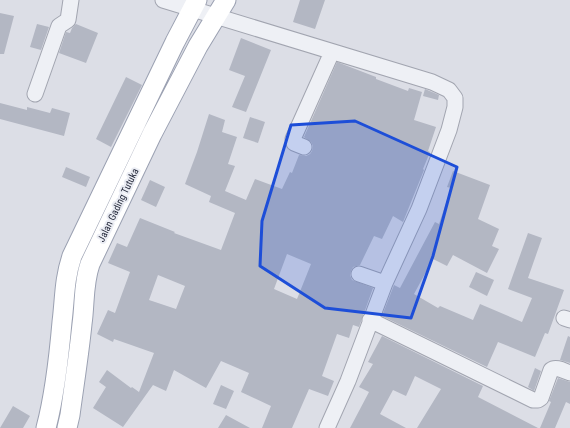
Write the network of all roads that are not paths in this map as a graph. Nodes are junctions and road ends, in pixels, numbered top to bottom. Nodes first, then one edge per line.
1 (71, 0) edge
2 (163, 0) edge
3 (226, 0) edge
4 (195, 5) edge
5 (216, 17) junction
6 (332, 52) junction
7 (35, 94) dead end
8 (304, 147) dead end
9 (360, 274) dead end
10 (384, 283) junction
11 (370, 320) junction
12 (570, 373) edge
13 (46, 428) edge
14 (67, 428) edge
15 (327, 428) edge

1 - 7 street
2 - 4 street
3 - 5 main road, Jalan Gading Tutuka
4 - 5 street
4 - 13 main road, Jalan Gading Tutuka
5 - 6 street
5 - 14 main road, Jalan Gading Tutuka
6 - 8 street
6 - 10 street
9 - 10 street
10 - 11 street
11 - 12 street
11 - 15 street

